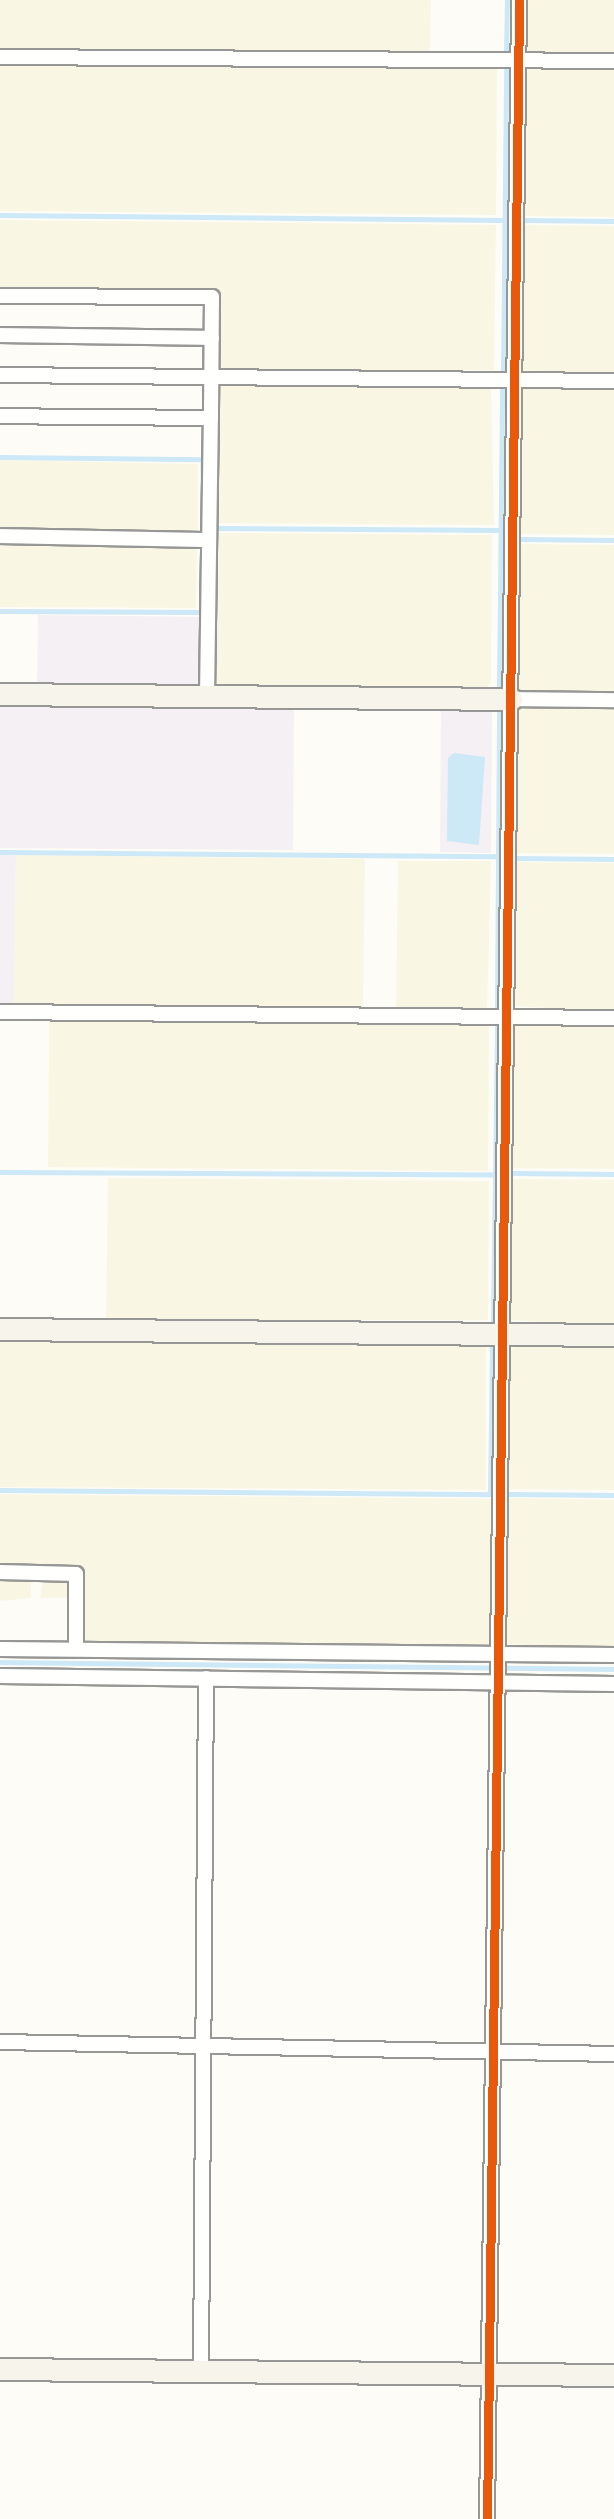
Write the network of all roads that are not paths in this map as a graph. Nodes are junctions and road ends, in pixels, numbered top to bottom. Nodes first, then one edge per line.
1 (519, 0) edge
2 (0, 57) edge
3 (518, 60) junction
4 (614, 61) edge
5 (0, 296) edge
6 (0, 335) edge
7 (212, 338) junction
8 (0, 375) edge
9 (211, 377) junction
10 (514, 380) junction
11 (614, 381) edge
12 (0, 416) edge
13 (211, 418) junction
14 (0, 536) edge
15 (209, 540) junction
16 (0, 694) edge
17 (207, 696) junction
18 (511, 699) junction
19 (614, 700) edge
20 (0, 1012) edge
21 (508, 1017) junction
22 (614, 1018) edge
23 (0, 1329) edge
24 (504, 1334) junction
25 (614, 1335) edge
26 (0, 1572) edge
27 (0, 1649) edge
28 (76, 1649) junction
29 (614, 1655) edge
30 (500, 1656) junction
31 (0, 1676) edge
32 (206, 1678) junction
33 (500, 1680) junction
34 (614, 1684) edge
35 (0, 2042) edge
36 (202, 2045) junction
37 (494, 2053) junction
38 (614, 2053) edge
39 (0, 2369) edge
40 (201, 2372) junction
41 (490, 2375) junction
42 (614, 2375) edge
43 (488, 2519) edge

1 - 3 street
2 - 3 street
3 - 4 street
3 - 10 street
5 - 7 street
6 - 7 street
7 - 9 street
8 - 9 street
9 - 10 street
9 - 13 street
10 - 11 street
10 - 18 street
12 - 13 street
13 - 15 street
14 - 15 street
15 - 17 street
16 - 17 street
17 - 18 street
18 - 19 street
18 - 21 street
20 - 21 street
21 - 22 street
21 - 24 street
23 - 24 street
24 - 25 street
24 - 30 street
26 - 28 street
27 - 28 street
28 - 30 street
29 - 30 street
30 - 33 street
31 - 32 street
32 - 33 street
32 - 36 street
33 - 34 street
33 - 37 street
35 - 36 street
36 - 37 street
36 - 40 street
37 - 38 street
37 - 41 street
39 - 40 street
40 - 41 street
41 - 42 street
41 - 43 street

